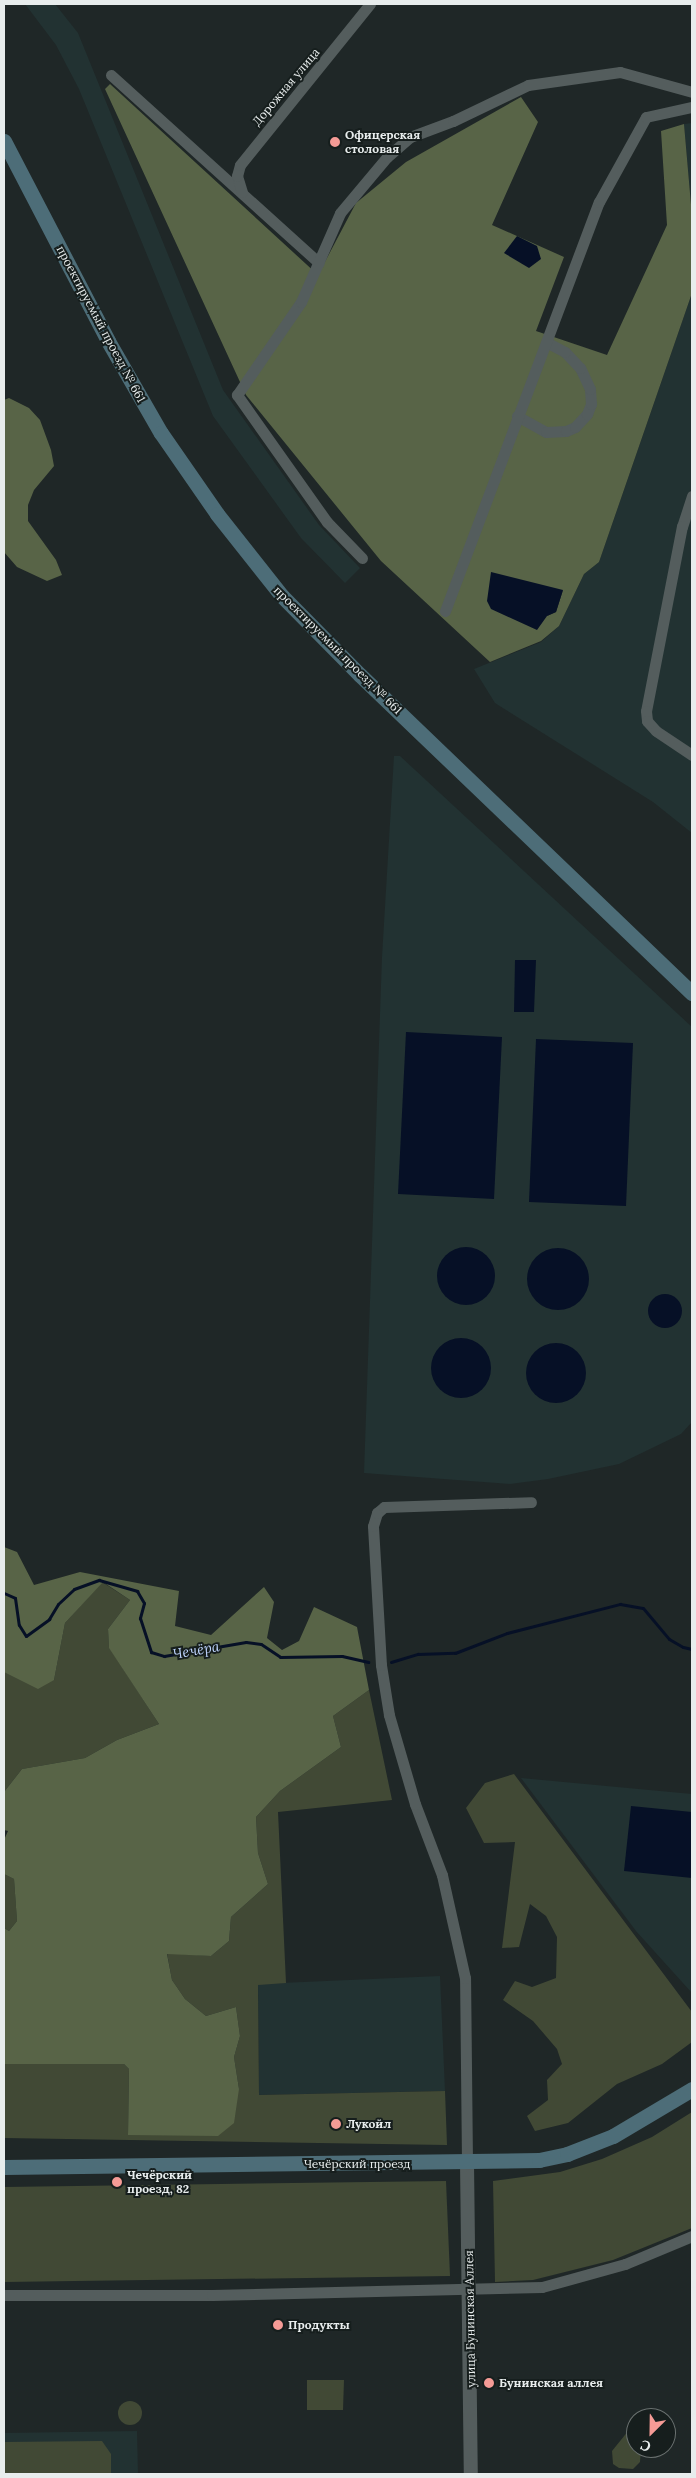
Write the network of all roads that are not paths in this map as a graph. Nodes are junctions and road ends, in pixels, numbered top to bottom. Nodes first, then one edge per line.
1 (370, 4) edge
2 (111, 75) dead end
3 (692, 92) edge
4 (692, 107) edge
5 (4, 141) edge
6 (242, 192) junction
7 (318, 263) junction
8 (548, 343) junction
9 (517, 416) junction
10 (692, 496) edge
11 (362, 558) dead end
12 (445, 611) dead end
13 (692, 755) edge
14 (692, 992) edge
15 (531, 1502) dead end
16 (692, 2089) edge
17 (467, 2163) junction
18 (4, 2167) edge
19 (692, 2236) edge
20 (469, 2290) junction
21 (4, 2295) edge
22 (471, 2474) edge

1 - 6 street, Дорожная улица
2 - 6 street
3 - 7 street
4 - 8 street
5 - 14 main road, проектируемый проезд № 661
6 - 7 street
7 - 11 street
8 - 9 street
8 - 9 street
9 - 12 street
10 - 13 street
15 - 17 street
16 - 17 main road, Чечёрский проезд
17 - 18 main road, Чечёрский проезд
17 - 20 street, улица Бунинская Аллея
19 - 20 street
20 - 21 street
20 - 22 street, улица Бунинская Аллея

